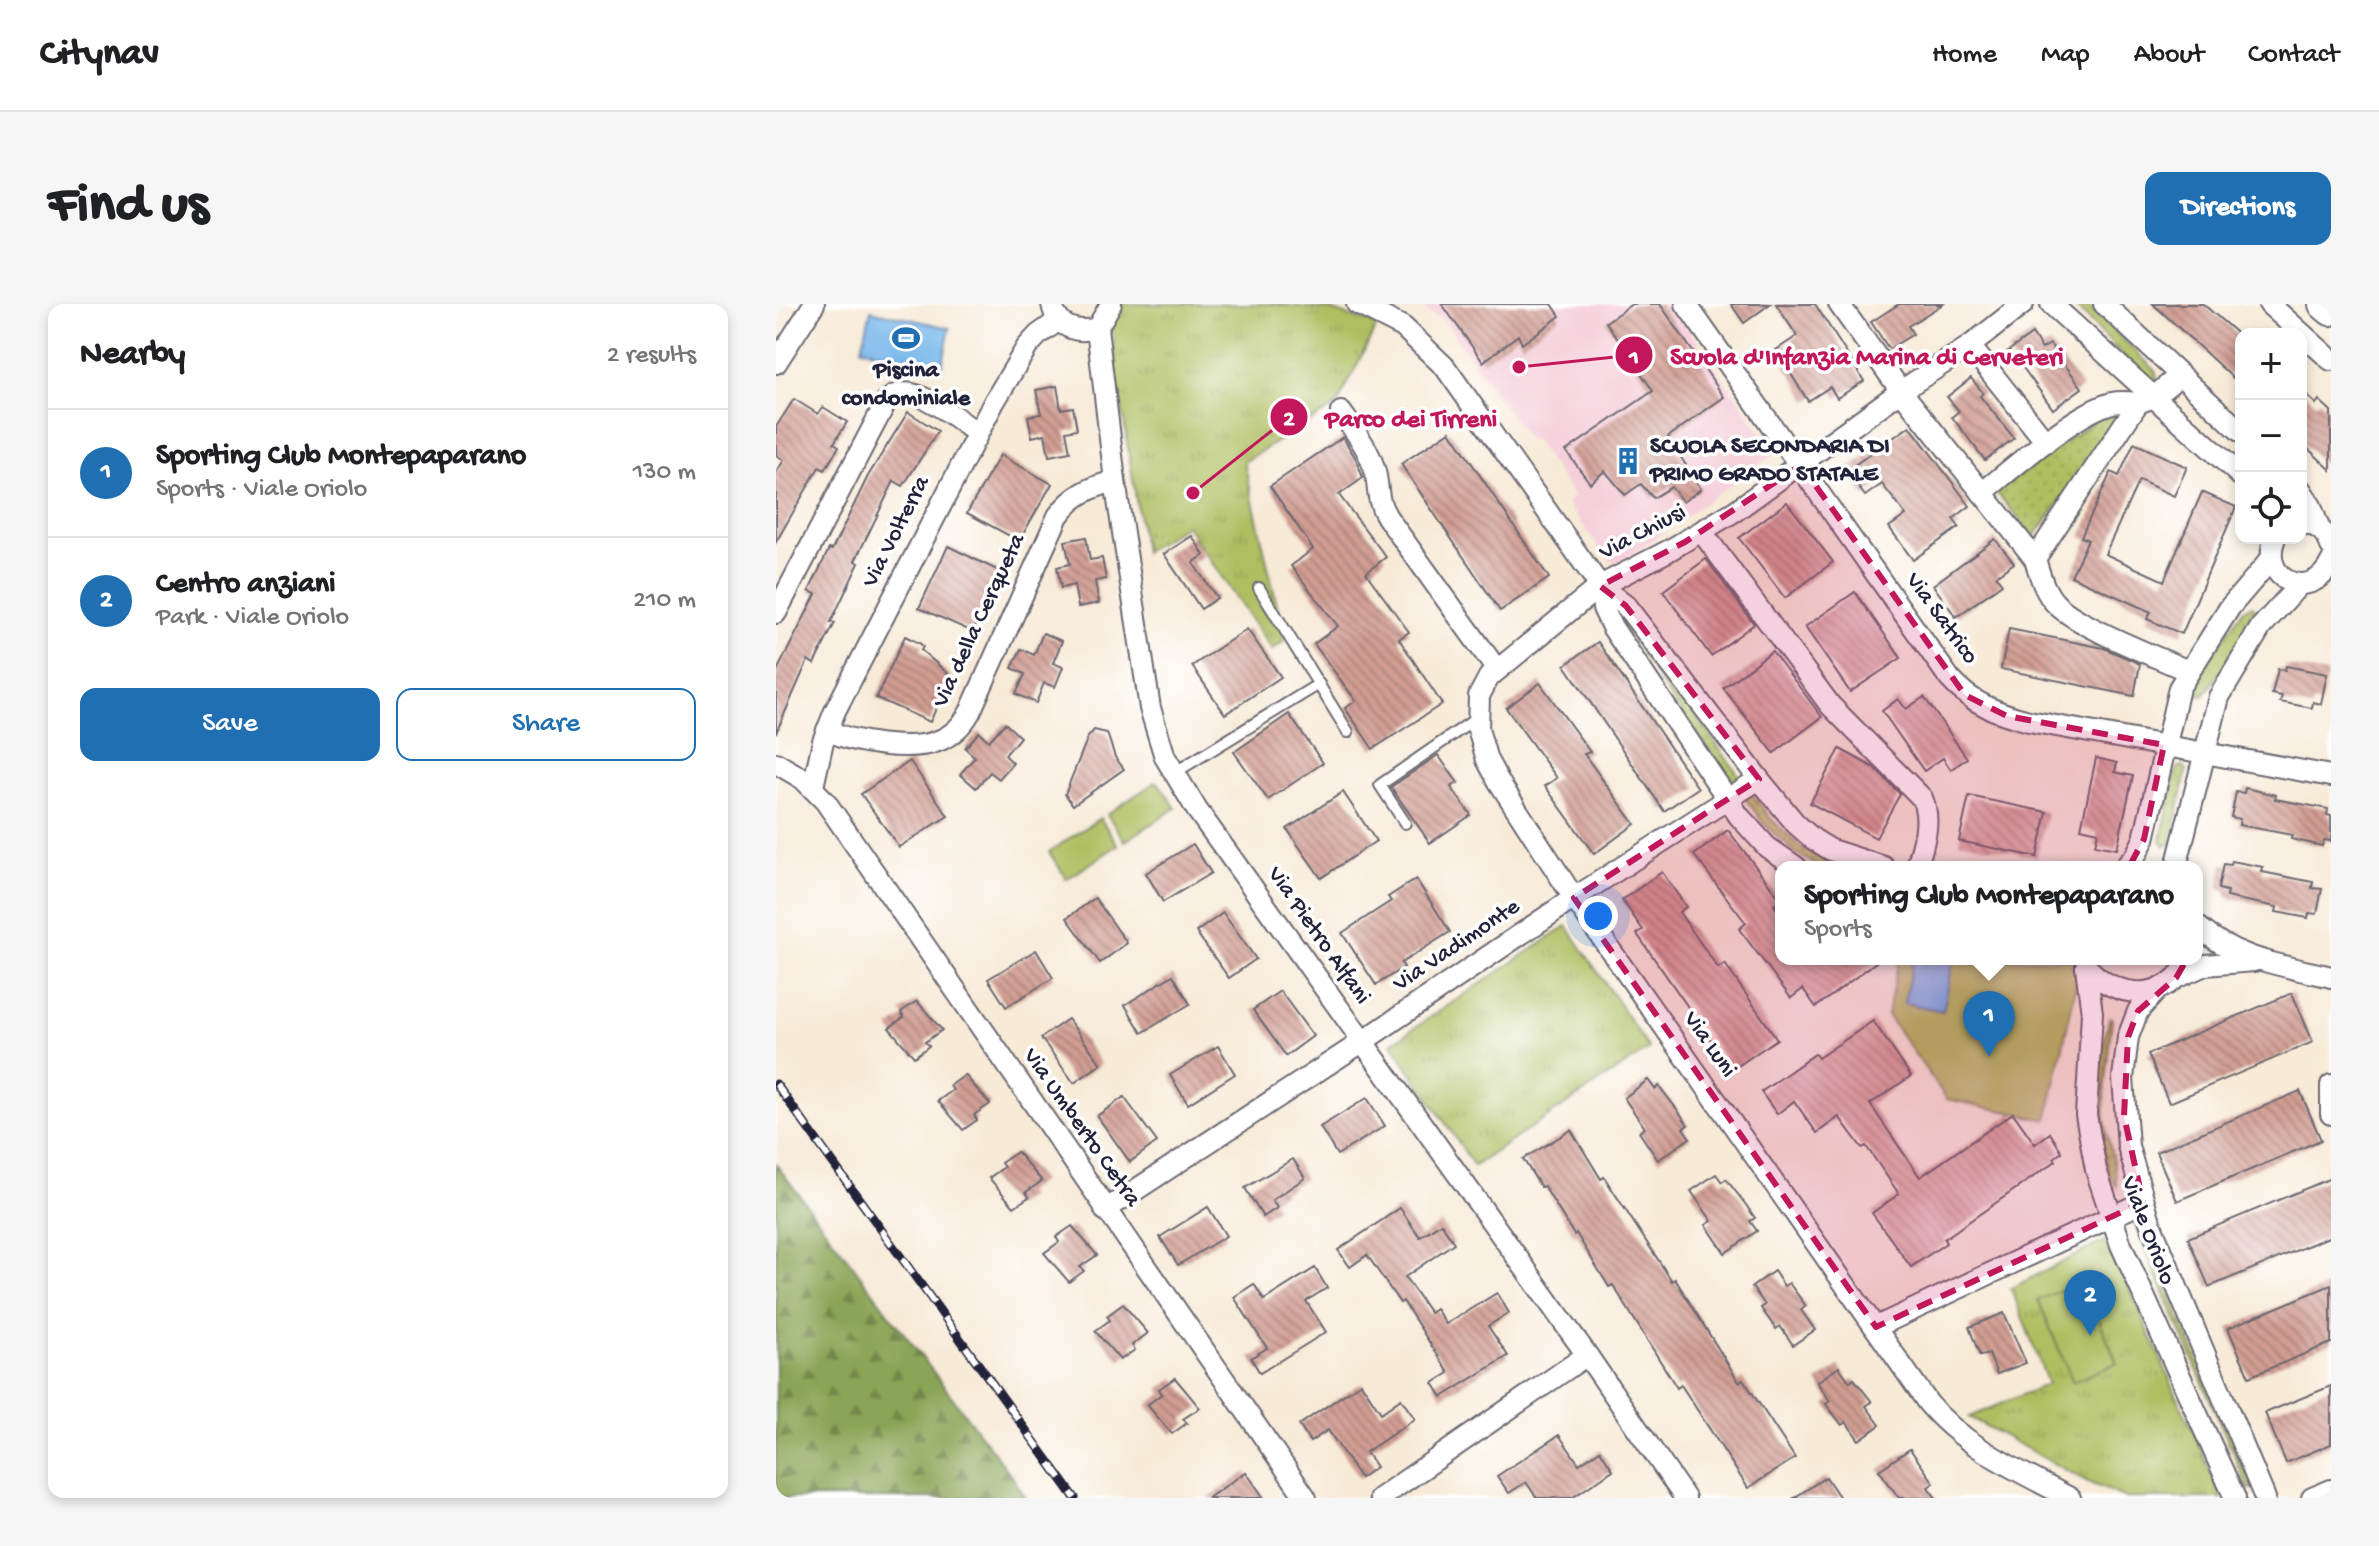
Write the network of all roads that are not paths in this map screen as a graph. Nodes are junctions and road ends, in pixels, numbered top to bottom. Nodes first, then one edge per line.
1 (814, 304) edge
2 (1111, 304) edge
3 (1357, 304) edge
4 (1686, 304) edge
5 (1839, 304) edge
6 (2023, 304) edge
7 (2051, 304) edge
8 (2104, 304) edge
9 (2269, 304) edge
10 (2324, 304) edge
11 (2331, 310) edge
12 (1056, 312) edge
13 (1097, 328) junction
14 (1970, 346) junction
15 (2331, 360) edge
16 (776, 363) edge
17 (2180, 375) junction
18 (1901, 391) junction
19 (2146, 400) junction
20 (1341, 412) dead end
21 (2235, 426) edge
22 (977, 433) junction
23 (2046, 442) junction
24 (1801, 465) junction
25 (2236, 472) edge
26 (1115, 481) junction
27 (1982, 493) junction
28 (2307, 500) edge
29 (1702, 532) junction
30 (2324, 535) edge
31 (2274, 544) edge
32 (2035, 559) junction
33 (2271, 559) junction
34 (2331, 563) edge
35 (2300, 584) junction
36 (1600, 586) junction
37 (1259, 588) dead end
38 (776, 613) edge
39 (1497, 670) junction
40 (2188, 671) junction
41 (1319, 684) junction
42 (1477, 718) junction
43 (827, 730) junction
44 (1348, 732) dead end
45 (2164, 745) junction
46 (2204, 752) junction
47 (776, 763) edge
48 (1174, 773) junction
49 (2331, 776) edge
50 (1759, 779) junction
51 (813, 787) junction
52 (1728, 801) junction
53 (1405, 823) dead end
54 (1788, 861) edge
55 (1864, 861) edge
56 (1918, 861) edge
57 (2130, 861) edge
58 (2177, 861) edge
59 (1574, 898) junction
60 (2203, 930) edge
61 (2262, 961) junction
62 (2084, 965) edge
63 (2086, 965) edge
64 (2184, 965) edge
65 (2331, 977) edge
66 (2168, 983) junction
67 (1362, 1042) junction
68 (2331, 1085) edge
69 (2331, 1114) edge
70 (2143, 1202) junction
71 (1105, 1210) junction
72 (2111, 1217) junction
73 (1876, 1327) junction
74 (1587, 1355) junction
75 (2331, 1490) edge
76 (1306, 1498) edge
77 (1380, 1498) edge
78 (1685, 1498) edge
79 (2070, 1498) edge
80 (2235, 1498) edge
81 (2265, 1498) edge
82 (2312, 1498) edge

1 - 16 street
2 - 13 street
3 - 36 street
4 - 24 street, Via Satrico
5 - 18 street
6 - 14 street, Via Chiusi
7 - 19 street
8 - 17 street
9 - 15 street
10 - 11 main road
12 - 13 street
12 - 22 street, Via Volterra
13 - 26 street, Via Pietro Alfani
14 - 18 street, Via Chiusi
14 - 23 street
17 - 19 street
17 - 21 street
18 - 24 street, Via Chiusi
18 - 27 street
19 - 23 street
19 - 25 street
19 - 32 street
20 - 39 street
22 - 38 street
22 - 43 street, Via Volterra
23 - 27 street
24 - 29 street, Via Chiusi
24 - 45 street, Via Satrico
26 - 43 street, Via della Cerqueta
26 - 48 street, Via Pietro Alfani
27 - 32 street
28 - 30 street
29 - 36 street, Via Chiusi
29 - 56 street
31 - 33 street
32 - 40 street
33 - 35 street
33 - 40 street
34 - 35 street
35 - 46 street
36 - 39 street, Via Luni
36 - 50 street
36 - 52 street
37 - 41 lane
39 - 42 street, Via Luni
40 - 45 street
41 - 44 lane
41 - 48 lane
42 - 53 lane
42 - 59 street, Via Luni
43 - 51 street, Via Volterra
45 - 46 street, Via Satrico
45 - 57 street
46 - 49 street, Via Satrico
46 - 58 street
47 - 51 street
48 - 67 street, Via Pietro Alfani
50 - 52 street, Via Vadimonte
50 - 55 street
51 - 71 street, Via Umberto Cetra
52 - 54 street
52 - 59 street, Via Vadimonte
59 - 67 street, Via Vadimonte
59 - 73 street, Via Luni
60 - 61 street
61 - 65 street
61 - 66 street
62 - 72 street, Viale Oriolo
63 - 66 street
64 - 66 street, Viale Oriolo
66 - 70 street, Viale Oriolo
67 - 71 street, Via Vadimonte
67 - 74 street, Via Pietro Alfani
68 - 69 street
70 - 72 street
70 - 81 street, Viale Oriolo
71 - 76 street, Via Umberto Cetra
72 - 73 street
72 - 80 street, Viale Oriolo
73 - 79 street, Via Luni
74 - 77 street
74 - 78 street, Via Pietro Alfani
75 - 82 street

